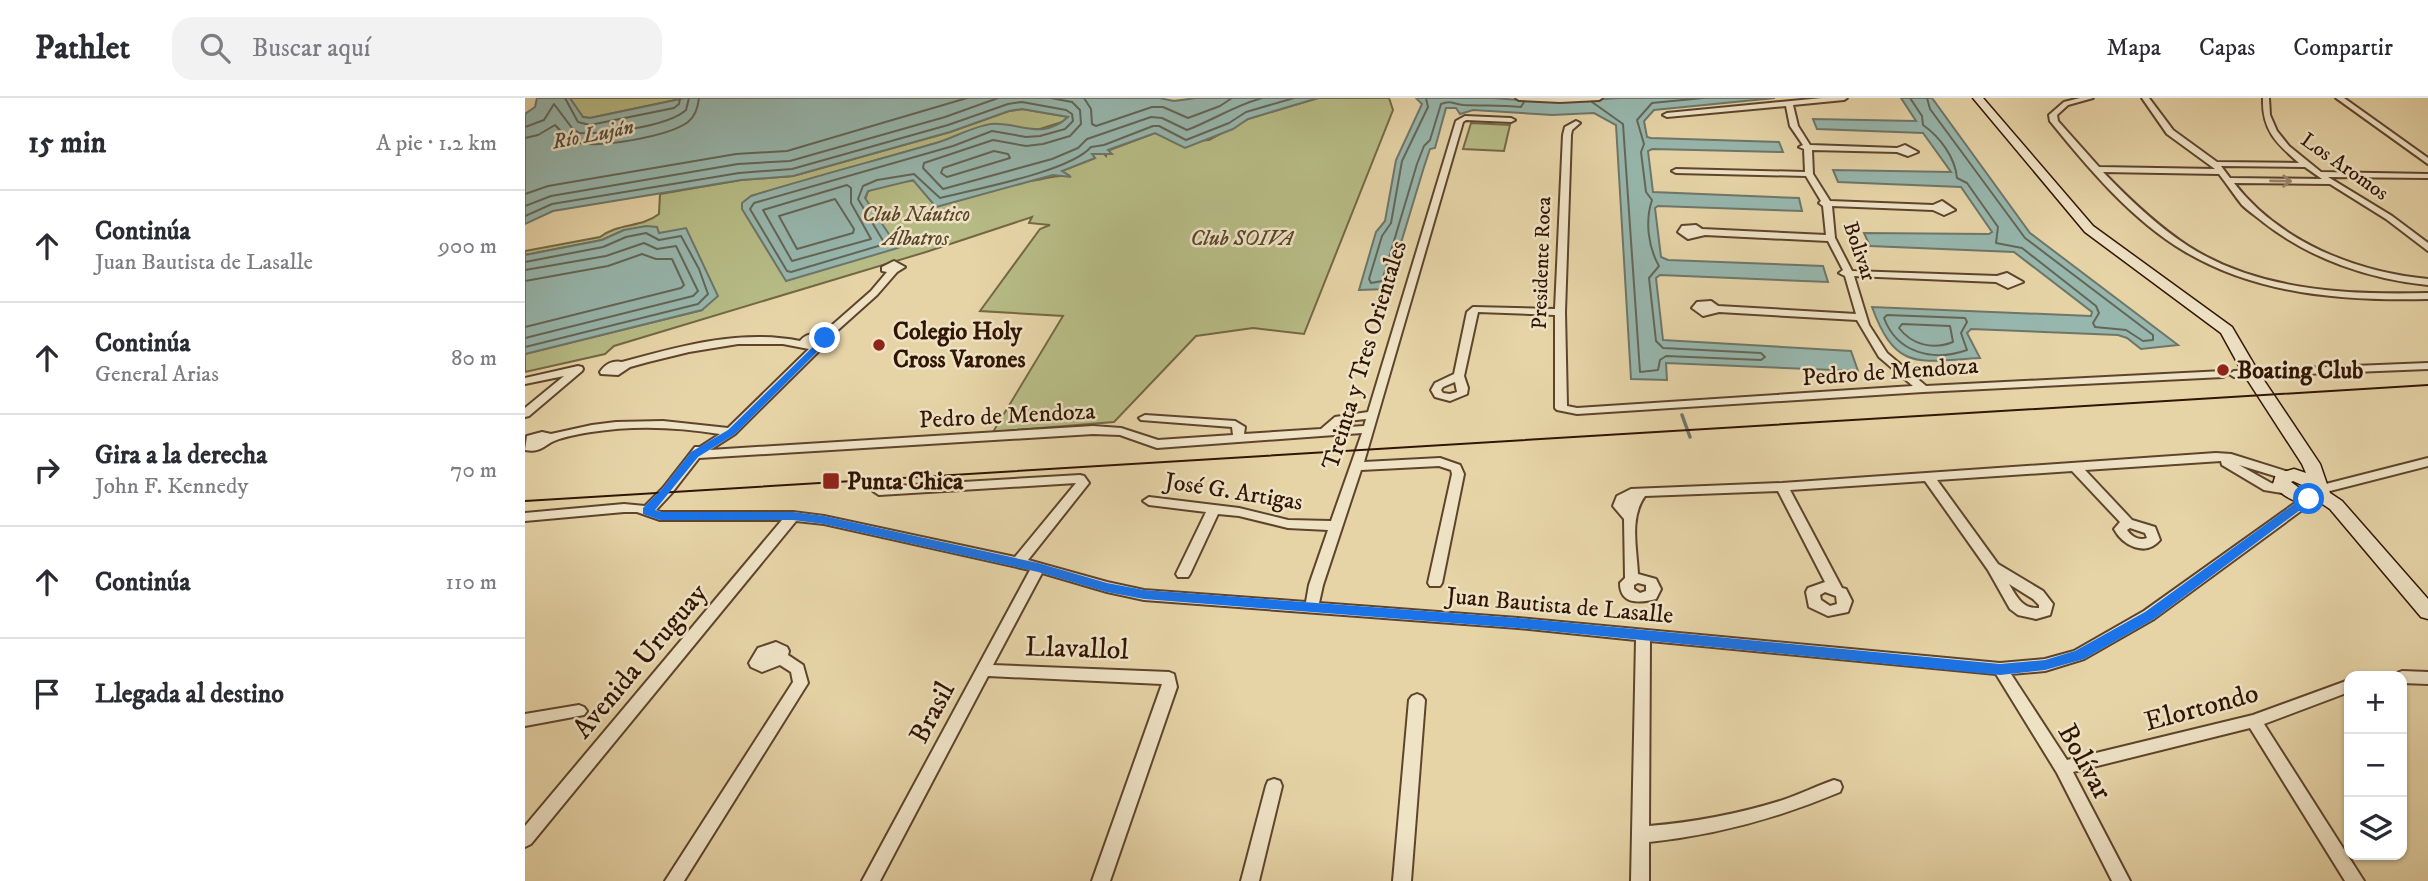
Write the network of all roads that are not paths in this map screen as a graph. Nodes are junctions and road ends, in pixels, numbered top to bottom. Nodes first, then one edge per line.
1 (1519, 98) edge
2 (1599, 98) edge
3 (1845, 98) edge
4 (1978, 98) edge
5 (2090, 98) edge
6 (2145, 98) edge
7 (2266, 98) edge
8 (2339, 98) edge
9 (1785, 104) junction
10 (1667, 115) dead end
11 (1461, 119) joint
12 (1511, 120) dead end
13 (1576, 123) dead end
14 (1805, 147) junction
15 (1898, 150) dead end
16 (2428, 162) edge
17 (2305, 165) junction
18 (2218, 168) junction
19 (2098, 169) junction
20 (1691, 170) dead end
21 (1807, 174) junction
22 (2321, 174) junction
23 (2428, 176) edge
24 (2228, 180) junction
25 (2333, 182) junction
26 (1825, 203) junction
27 (1934, 208) dead end
28 (1701, 232) dead end
29 (1829, 238) junction
30 (2428, 248) edge
31 (894, 270) dead end
32 (1846, 273) junction
33 (1998, 279) dead end
34 (2428, 282) edge
35 (2428, 296) edge
36 (1717, 309) dead end
37 (1560, 312) junction
38 (1859, 316) junction
39 (821, 341) joint
40 (805, 349) junction
41 (624, 365) dead end
42 (2428, 366) edge
43 (2251, 373) junction
44 (1459, 376) dead end
45 (530, 380) edge
46 (1923, 389) junction
47 (525, 392) edge
48 (1561, 408) joint
49 (525, 414) edge
50 (1373, 415) junction
51 (1145, 418) dead end
52 (1369, 429) junction
53 (1324, 433) junction
54 (725, 434) junction
55 (548, 439) dead end
56 (1238, 439) junction
57 (854, 445) joint
58 (695, 455) junction
59 (2428, 462) edge
60 (1356, 466) junction
61 (2076, 468) junction
62 (1928, 477) junction
63 (2306, 485) junction
64 (1782, 487) junction
65 (879, 491) dead end
66 (1149, 501) dead end
67 (1214, 509) junction
68 (647, 511) junction
69 (793, 516) junction
70 (525, 517) edge
71 (1337, 519) junction
72 (2128, 523) dead end
73 (1018, 563) junction
74 (1038, 567) junction
75 (1993, 567) dead end
76 (1183, 574) dead end
77 (1632, 579) dead end
78 (1435, 583) dead end
79 (1836, 590) dead end
80 (1312, 606) junction
81 (2428, 612) edge
82 (1643, 635) junction
83 (780, 658) dead end
84 (2000, 669) junction
85 (982, 670) junction
86 (2407, 677) edge
87 (2428, 678) edge
88 (2344, 689) edge
89 (1417, 700) dead end
90 (579, 711) dead end
91 (525, 720) edge
92 (2254, 721) junction
93 (2063, 768) junction
94 (1274, 786) dead end
95 (1834, 788) dead end
96 (1640, 835) junction
97 (526, 836) edge
98 (1400, 880) edge
99 (674, 881) edge
100 (871, 881) edge
101 (1101, 881) edge
102 (1250, 881) edge
103 (1640, 881) edge
104 (2121, 881) edge
105 (2355, 881) edge

1 - 2 street
3 - 9 street
4 - 43 street
5 - 19 street
6 - 18 street
7 - 17 street, Los Aromos
8 - 16 street
9 - 10 street
9 - 14 street, Bolivar
11 - 12 street
11 - 50 street, Treinta y Tres Orientales
13 - 37 street, Presidente Roca
14 - 15 street
14 - 21 street, Bolivar
17 - 18 street
17 - 22 street, Los Aromos
18 - 19 street
18 - 24 street
19 - 35 street
20 - 21 street
21 - 26 street, Bolivar
22 - 23 street
22 - 25 street, Los Aromos
24 -> 25 street
24 - 34 street
25 - 30 street, Los Aromos
26 - 27 street
26 - 29 street, Bolivar
28 - 29 street
29 - 32 street, Bolivar
31 - 39 street
32 - 33 street
32 - 38 street, Bolivar
36 - 38 street
37 - 44 street
37 - 48 street, Presidente Roca
38 - 46 street, Bolivar
39 - 40 street
40 - 41 street
40 - 54 street
42 - 43 street, Pedro de Mendoza
43 - 46 street, Pedro de Mendoza
43 - 63 street
45 - 47 street
45 - 49 street
46 - 48 street, Pedro de Mendoza
50 - 52 street, Treinta y Tres Orientales
50 - 53 street
51 - 56 street
52 - 53 street, Pedro de Mendoza
52 - 60 street, Treinta y Tres Orientales
53 - 56 street, Pedro de Mendoza
54 - 55 street
54 - 58 street
54 - 58 street
56 - 57 street, Pedro de Mendoza
57 - 58 street
58 - 68 street
59 - 63 street, Juan Bautista de Lasalle
60 - 71 street, Treinta y Tres Orientales
60 - 78 street
61 - 62 street
61 - 63 street
61 - 72 street
62 - 64 street
62 - 75 street
63 - 81 street
63 - 84 street, Juan Bautista de Lasalle
64 - 77 street
64 - 79 street
65 - 73 street
66 - 67 street, José G. Artigas
67 - 71 street, José G. Artigas
67 - 76 street
68 - 69 street, Juan Bautista de Lasalle
68 - 70 street, Juan Bautista de Lasalle
69 - 73 street, Juan Bautista de Lasalle
69 - 97 street, Avenida Uruguay
71 - 80 street, Treinta y Tres Orientales
73 - 74 street, Juan Bautista de Lasalle
74 - 80 street, Juan Bautista de Lasalle
74 - 85 street, Brasil
80 - 82 street, Juan Bautista de Lasalle
82 - 84 street, Juan Bautista de Lasalle
82 - 96 street
83 - 99 street
84 - 93 street, Bolívar
85 - 100 street, Brasil
85 - 101 street, Llavallol
86 - 87 street
88 - 92 street, Elortondo
89 - 98 street
90 - 91 street
92 - 93 street, Elortondo
92 - 105 street
93 - 104 street, Bolívar
94 - 102 street
95 - 96 street
96 - 103 street

